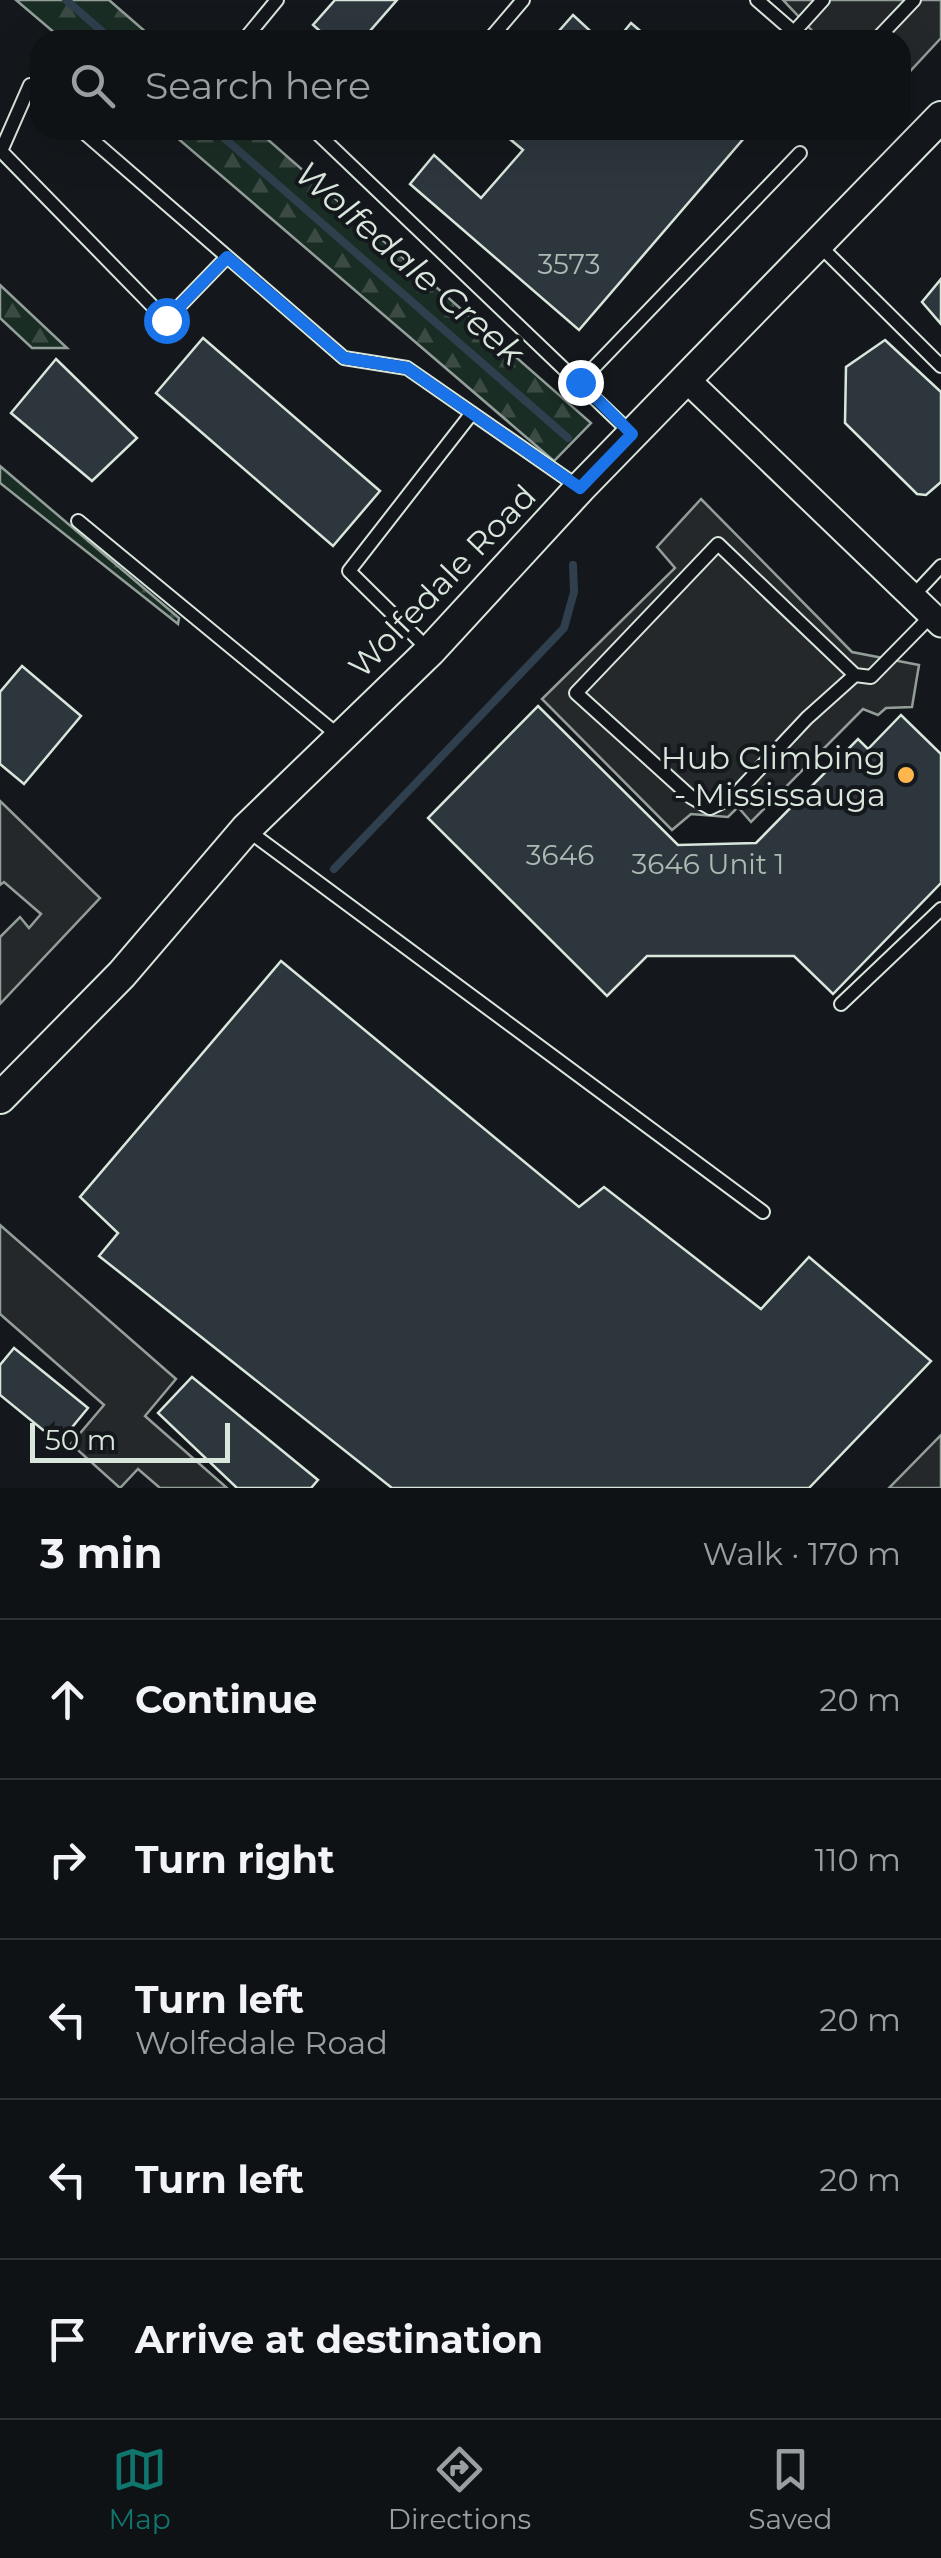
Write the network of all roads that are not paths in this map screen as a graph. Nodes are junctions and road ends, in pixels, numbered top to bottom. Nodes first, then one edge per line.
1 (277, 0) edge
2 (523, 0) edge
3 (757, 0) edge
4 (823, 0) edge
5 (914, 0) edge
6 (252, 30) edge
7 (497, 30) edge
8 (791, 30) edge
9 (802, 30) edge
10 (886, 30) edge
11 (30, 86) edge
12 (937, 131) edge
13 (93, 140) edge
14 (325, 140) edge
15 (800, 153) dead end
16 (818, 244) junction
17 (227, 257) junction
18 (941, 366) edge
19 (686, 379) junction
20 (580, 382) junction
21 (472, 413) junction
22 (632, 434) junction
23 (580, 488) junction
24 (78, 521) dead end
25 (941, 566) edge
26 (912, 596) junction
27 (937, 620) edge
28 (430, 651) junction
29 (855, 675) junction
30 (339, 736) junction
31 (246, 829) junction
32 (941, 909) edge
33 (841, 1004) dead end
34 (0, 1098) edge
35 (763, 1212) dead end

1 - 6 lane
2 - 7 lane
3 - 8 lane
4 - 9 lane
5 - 10 lane
11 - 17 lane
12 - 16 street, Wolfedale Road
13 - 17 lane
14 - 20 lane
15 - 20 lane
16 - 18 lane
16 - 19 street, Wolfedale Road
17 - 21 lane
19 - 22 street, Wolfedale Road
19 - 26 street
20 - 22 lane
21 - 23 lane
21 - 28 lane
22 - 23 street, Wolfedale Road
23 - 28 street, Wolfedale Road
24 - 30 lane
25 - 26 lane
26 - 27 street
27 - 29 lane
28 - 30 street, Wolfedale Road
29 - 29 lane
30 - 31 street, Wolfedale Road
31 - 34 street, Wolfedale Road
31 - 35 lane
32 - 33 lane

